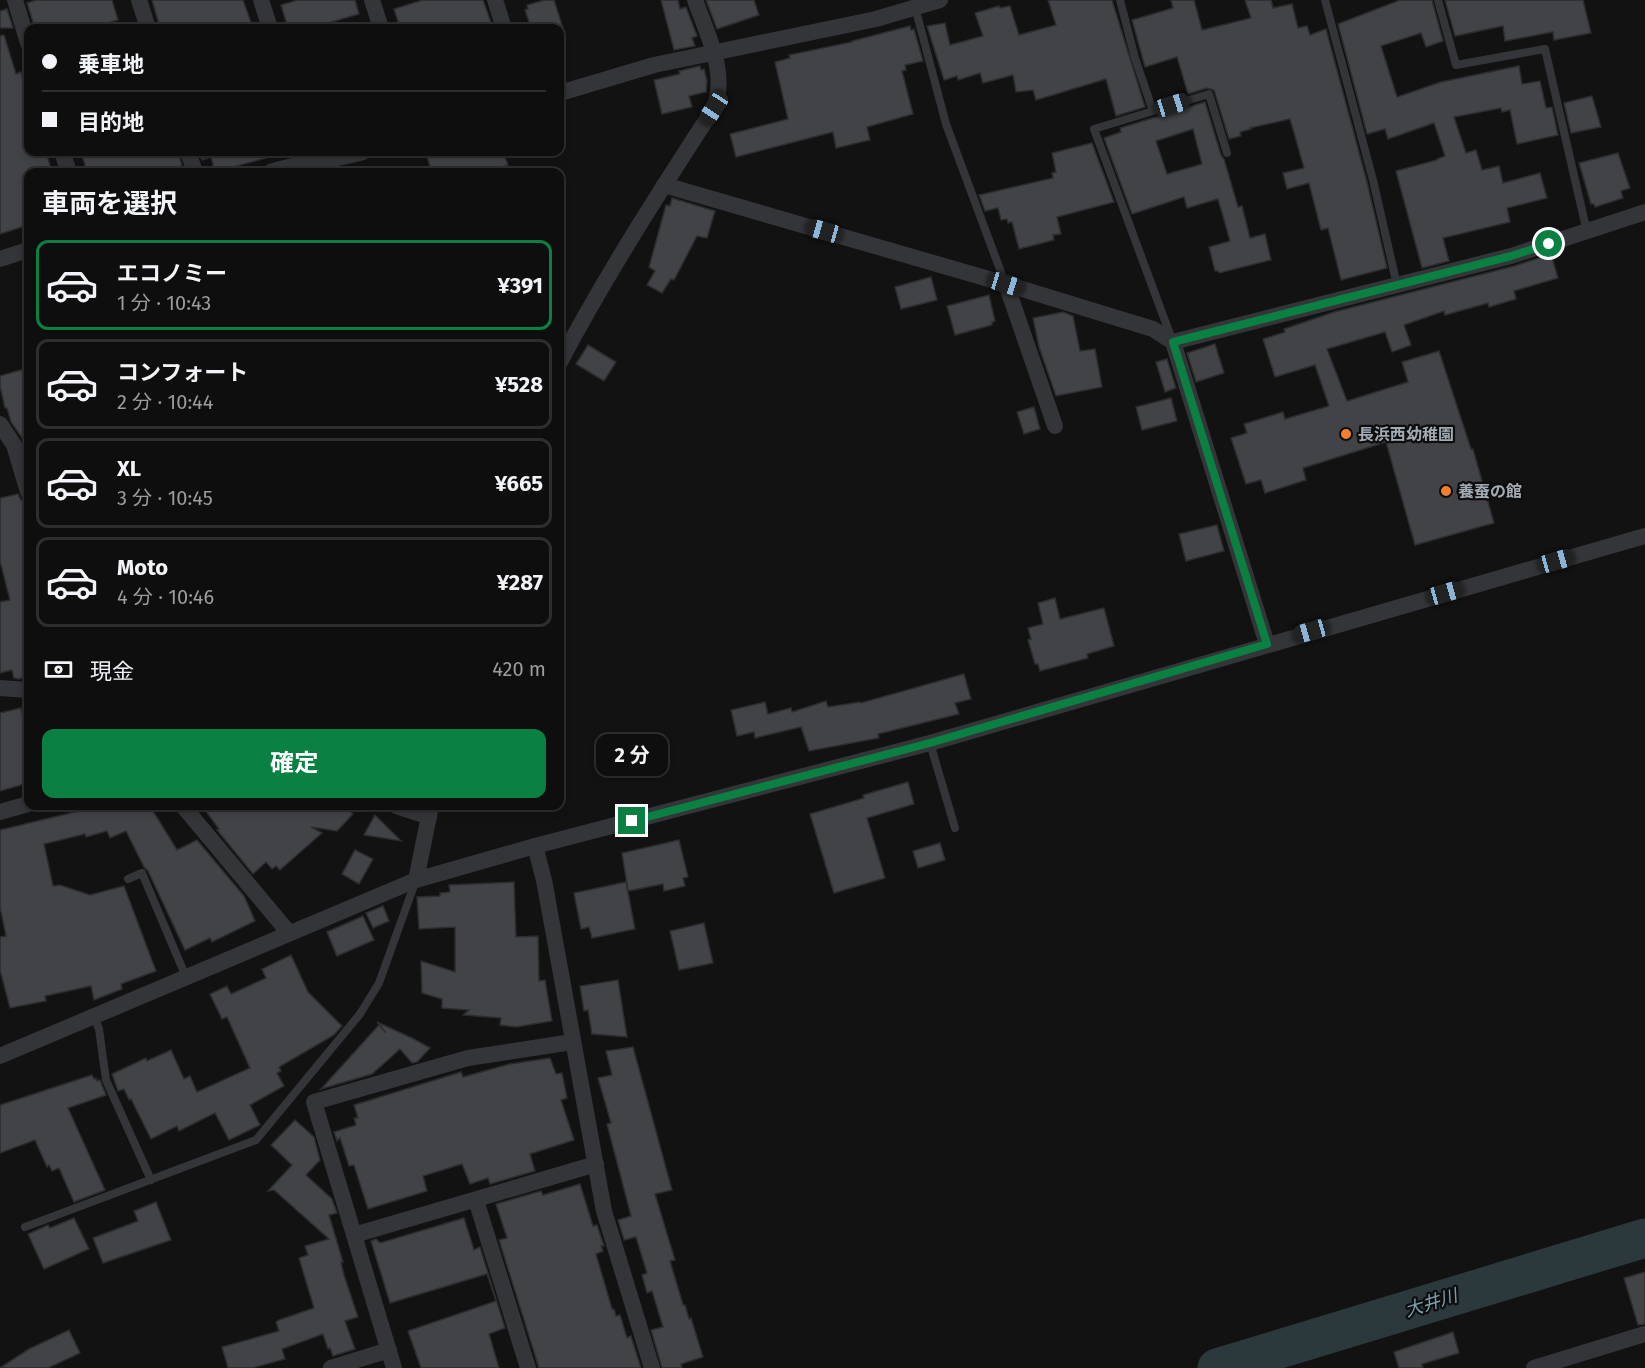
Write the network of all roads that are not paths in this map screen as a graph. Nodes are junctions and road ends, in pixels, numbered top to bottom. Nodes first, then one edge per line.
1 (15, 0) edge
2 (139, 0) edge
3 (261, 0) edge
4 (372, 0) edge
5 (495, 0) edge
6 (695, 0) edge
7 (940, 0) edge
8 (1120, 0) edge
9 (1324, 0) edge
10 (1438, 0) edge
11 (915, 7) junction
12 (147, 24) edge
13 (269, 24) edge
14 (380, 24) edge
15 (503, 24) edge
16 (24, 30) edge
17 (712, 51) junction
18 (564, 92) edge
19 (1153, 111) junction
20 (1227, 153) dead end
21 (350, 156) edge
22 (313, 162) edge
23 (283, 168) edge
24 (664, 185) junction
25 (1645, 212) edge
26 (1587, 232) junction
27 (24, 251) edge
28 (0, 259) edge
29 (1006, 284) junction
30 (1397, 285) junction
31 (1173, 342) junction
32 (564, 354) edge
33 (0, 424) edge
34 (1055, 426) dead end
35 (24, 479) edge
36 (1645, 536) edge
37 (1267, 644) junction
38 (0, 688) edge
39 (24, 690) edge
40 (930, 743) junction
41 (24, 805) edge
42 (186, 810) edge
43 (430, 811) edge
44 (0, 812) edge
45 (955, 828) dead end
46 (535, 846) junction
47 (128, 879) dead end
48 (416, 880) junction
49 (289, 933) junction
50 (186, 977) junction
51 (94, 1016) junction
52 (572, 1042) junction
53 (0, 1056) edge
54 (297, 1090) junction
55 (314, 1102) junction
56 (596, 1164) junction
57 (151, 1180) junction
58 (476, 1200) junction
59 (25, 1227) dead end
60 (354, 1235) junction
61 (1645, 1334) edge
62 (388, 1350) junction
63 (331, 1368) edge
64 (394, 1368) edge
65 (528, 1368) edge
66 (652, 1368) edge
67 (1534, 1368) edge

1 - 16 street
2 - 12 street
3 - 13 street
4 - 14 street
5 - 15 street
6 - 17 street
7 - 11 street
8 - 19 lane
9 - 30 lane
10 - 26 lane
11 - 17 street
11 - 29 lane
17 - 18 street
17 - 24 street
19 - 20 lane
19 - 31 lane
21 - 22 street
22 - 23 street
24 - 29 street
24 - 32 street
25 - 26 street
26 - 30 street
27 - 28 street
29 - 31 street
29 - 34 street
30 - 31 street
31 - 37 street
33 - 35 street
36 - 37 street
37 - 40 street
38 - 39 street
40 - 45 lane
40 - 46 street
41 - 44 street
42 - 49 street
43 - 48 street
46 - 48 street
46 - 52 street
47 - 50 lane
48 - 49 street
48 - 54 lane
49 - 50 street
50 - 51 street
51 - 53 street
51 - 57 lane
52 - 55 street
52 - 56 street
54 - 55 lane
54 - 57 lane
55 - 60 street
56 - 58 street
56 - 66 street
57 - 59 lane
58 - 60 street
58 - 65 street
60 - 62 street
61 - 67 street
62 - 63 street
62 - 64 street

